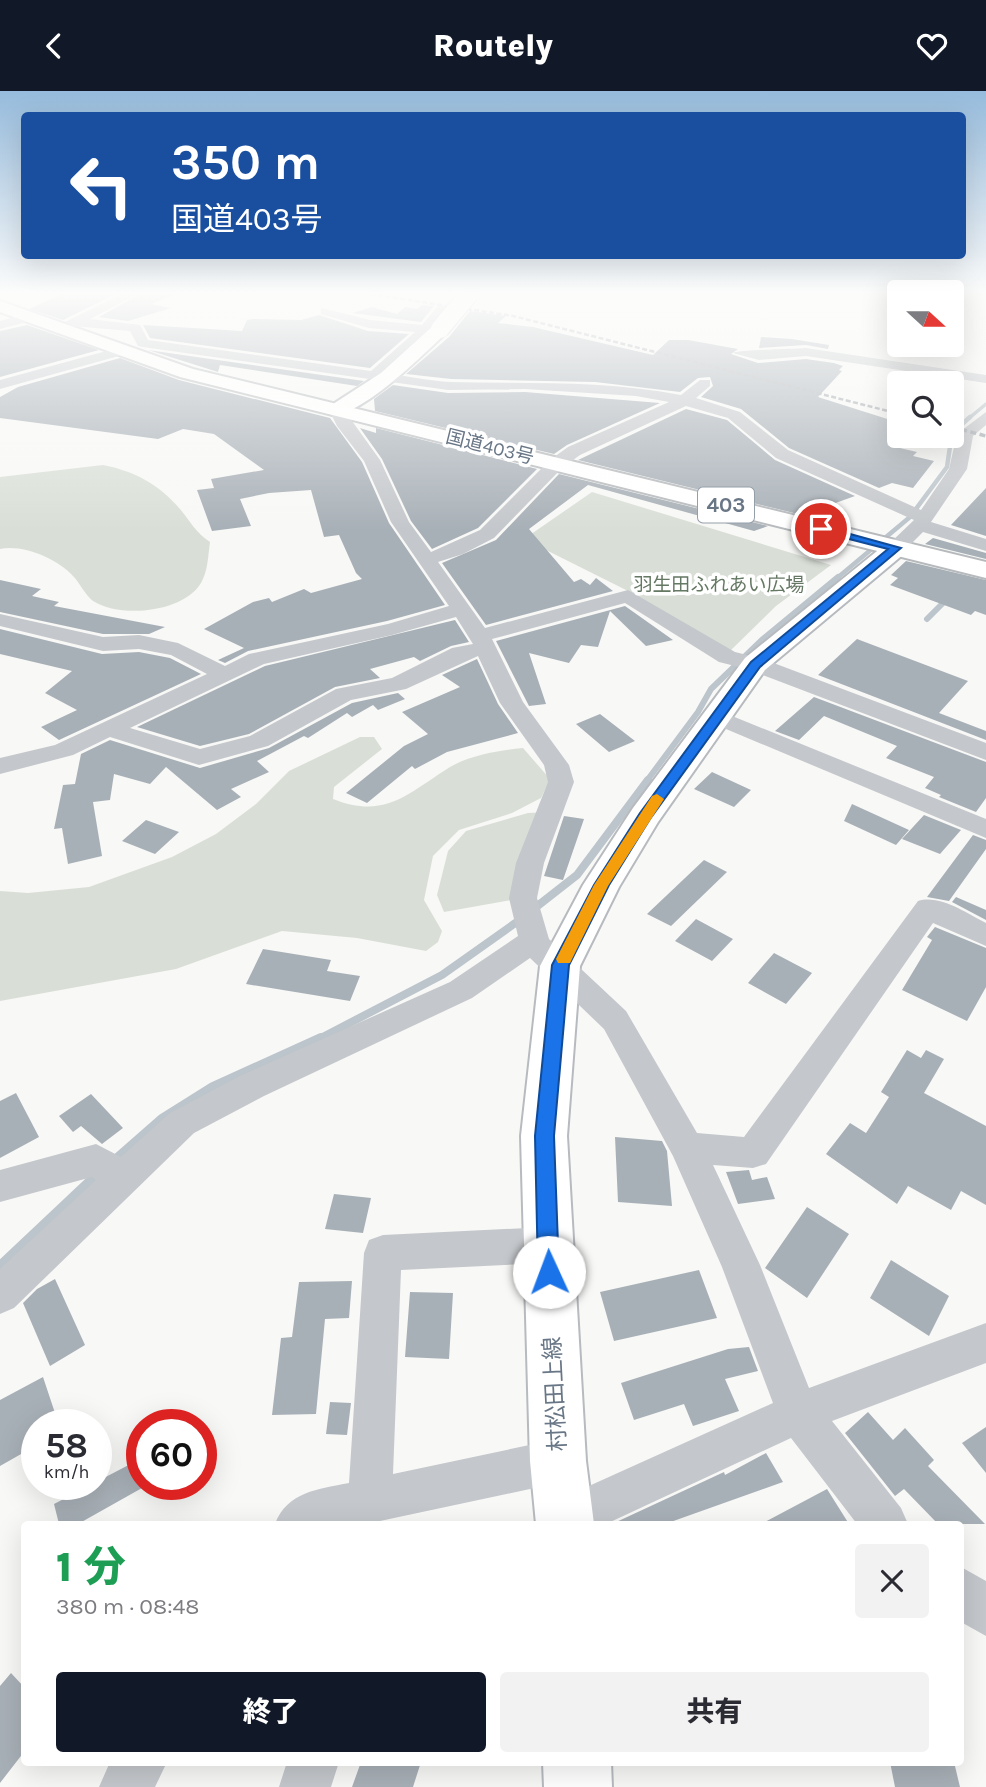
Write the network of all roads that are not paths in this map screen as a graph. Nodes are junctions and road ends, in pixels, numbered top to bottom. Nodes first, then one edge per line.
1 (46, 372) edge
2 (185, 372) edge
3 (355, 372) edge
4 (385, 372) edge
5 (940, 372) edge
6 (381, 376) junction
7 (986, 379) edge
8 (705, 383) dead end
9 (0, 385) edge
10 (684, 401) junction
11 (337, 410) junction
12 (986, 417) edge
13 (556, 464) junction
14 (922, 521) junction
15 (986, 545) edge
16 (896, 548) junction
17 (427, 559) junction
18 (986, 571) edge
19 (461, 609) junction
20 (0, 621) edge
21 (484, 642) junction
22 (755, 664) junction
23 (226, 675) junction
24 (715, 716) junction
25 (111, 730) junction
26 (986, 752) edge
27 (0, 765) edge
28 (986, 829) edge
29 (986, 935) edge
30 (547, 953) junction
31 (687, 1148) junction
32 (109, 1169) junction
33 (0, 1186) edge
34 (548, 1245) junction
35 (0, 1294) edge
36 (986, 1343) edge
37 (798, 1412) junction
38 (558, 1461) junction
39 (370, 1500) junction
40 (302, 1521) edge
41 (565, 1521) edge
42 (567, 1521) edge
43 (882, 1521) edge
44 (964, 1594) edge
45 (986, 1612) edge
46 (138, 1766) edge
47 (312, 1766) edge
48 (577, 1766) edge
49 (125, 1787) edge
50 (305, 1787) edge
51 (578, 1787) edge

1 - 9 street
2 - 11 main road, 国道403号 / 403
3 - 6 street
4 - 6 main road
5 - 7 street
6 - 10 street
6 - 11 main road
8 - 10 street
10 - 13 street
10 - 14 street
11 - 13 main road, 国道403号 / 403
11 - 17 street
12 - 14 street
13 - 16 main road, 国道403号 / 403
13 - 17 street
14 - 15 street
14 - 16 street
16 - 18 main road, 国道403号 / 403
16 - 22 main road, 村松田上線
17 - 19 street
19 - 21 street
19 - 23 street
20 - 23 street
21 - 22 street
21 - 25 street
21 - 30 street
22 - 24 main road, 村松田上線
22 - 26 street
23 - 25 street
24 - 28 street
24 - 30 main road, 村松田上線
25 - 27 street
29 - 31 street
30 - 31 street
30 - 32 street
30 - 34 main road, 村松田上線
31 - 37 street
32 - 33 street
32 - 35 street
34 - 38 main road, 村松田上線
34 - 39 street
36 - 37 street
37 - 42 street
37 - 43 street
38 - 39 street
38 - 41 main road, 村松田上線
39 - 40 street
44 - 45 street
46 - 49 street
47 - 50 street
48 - 51 main road

